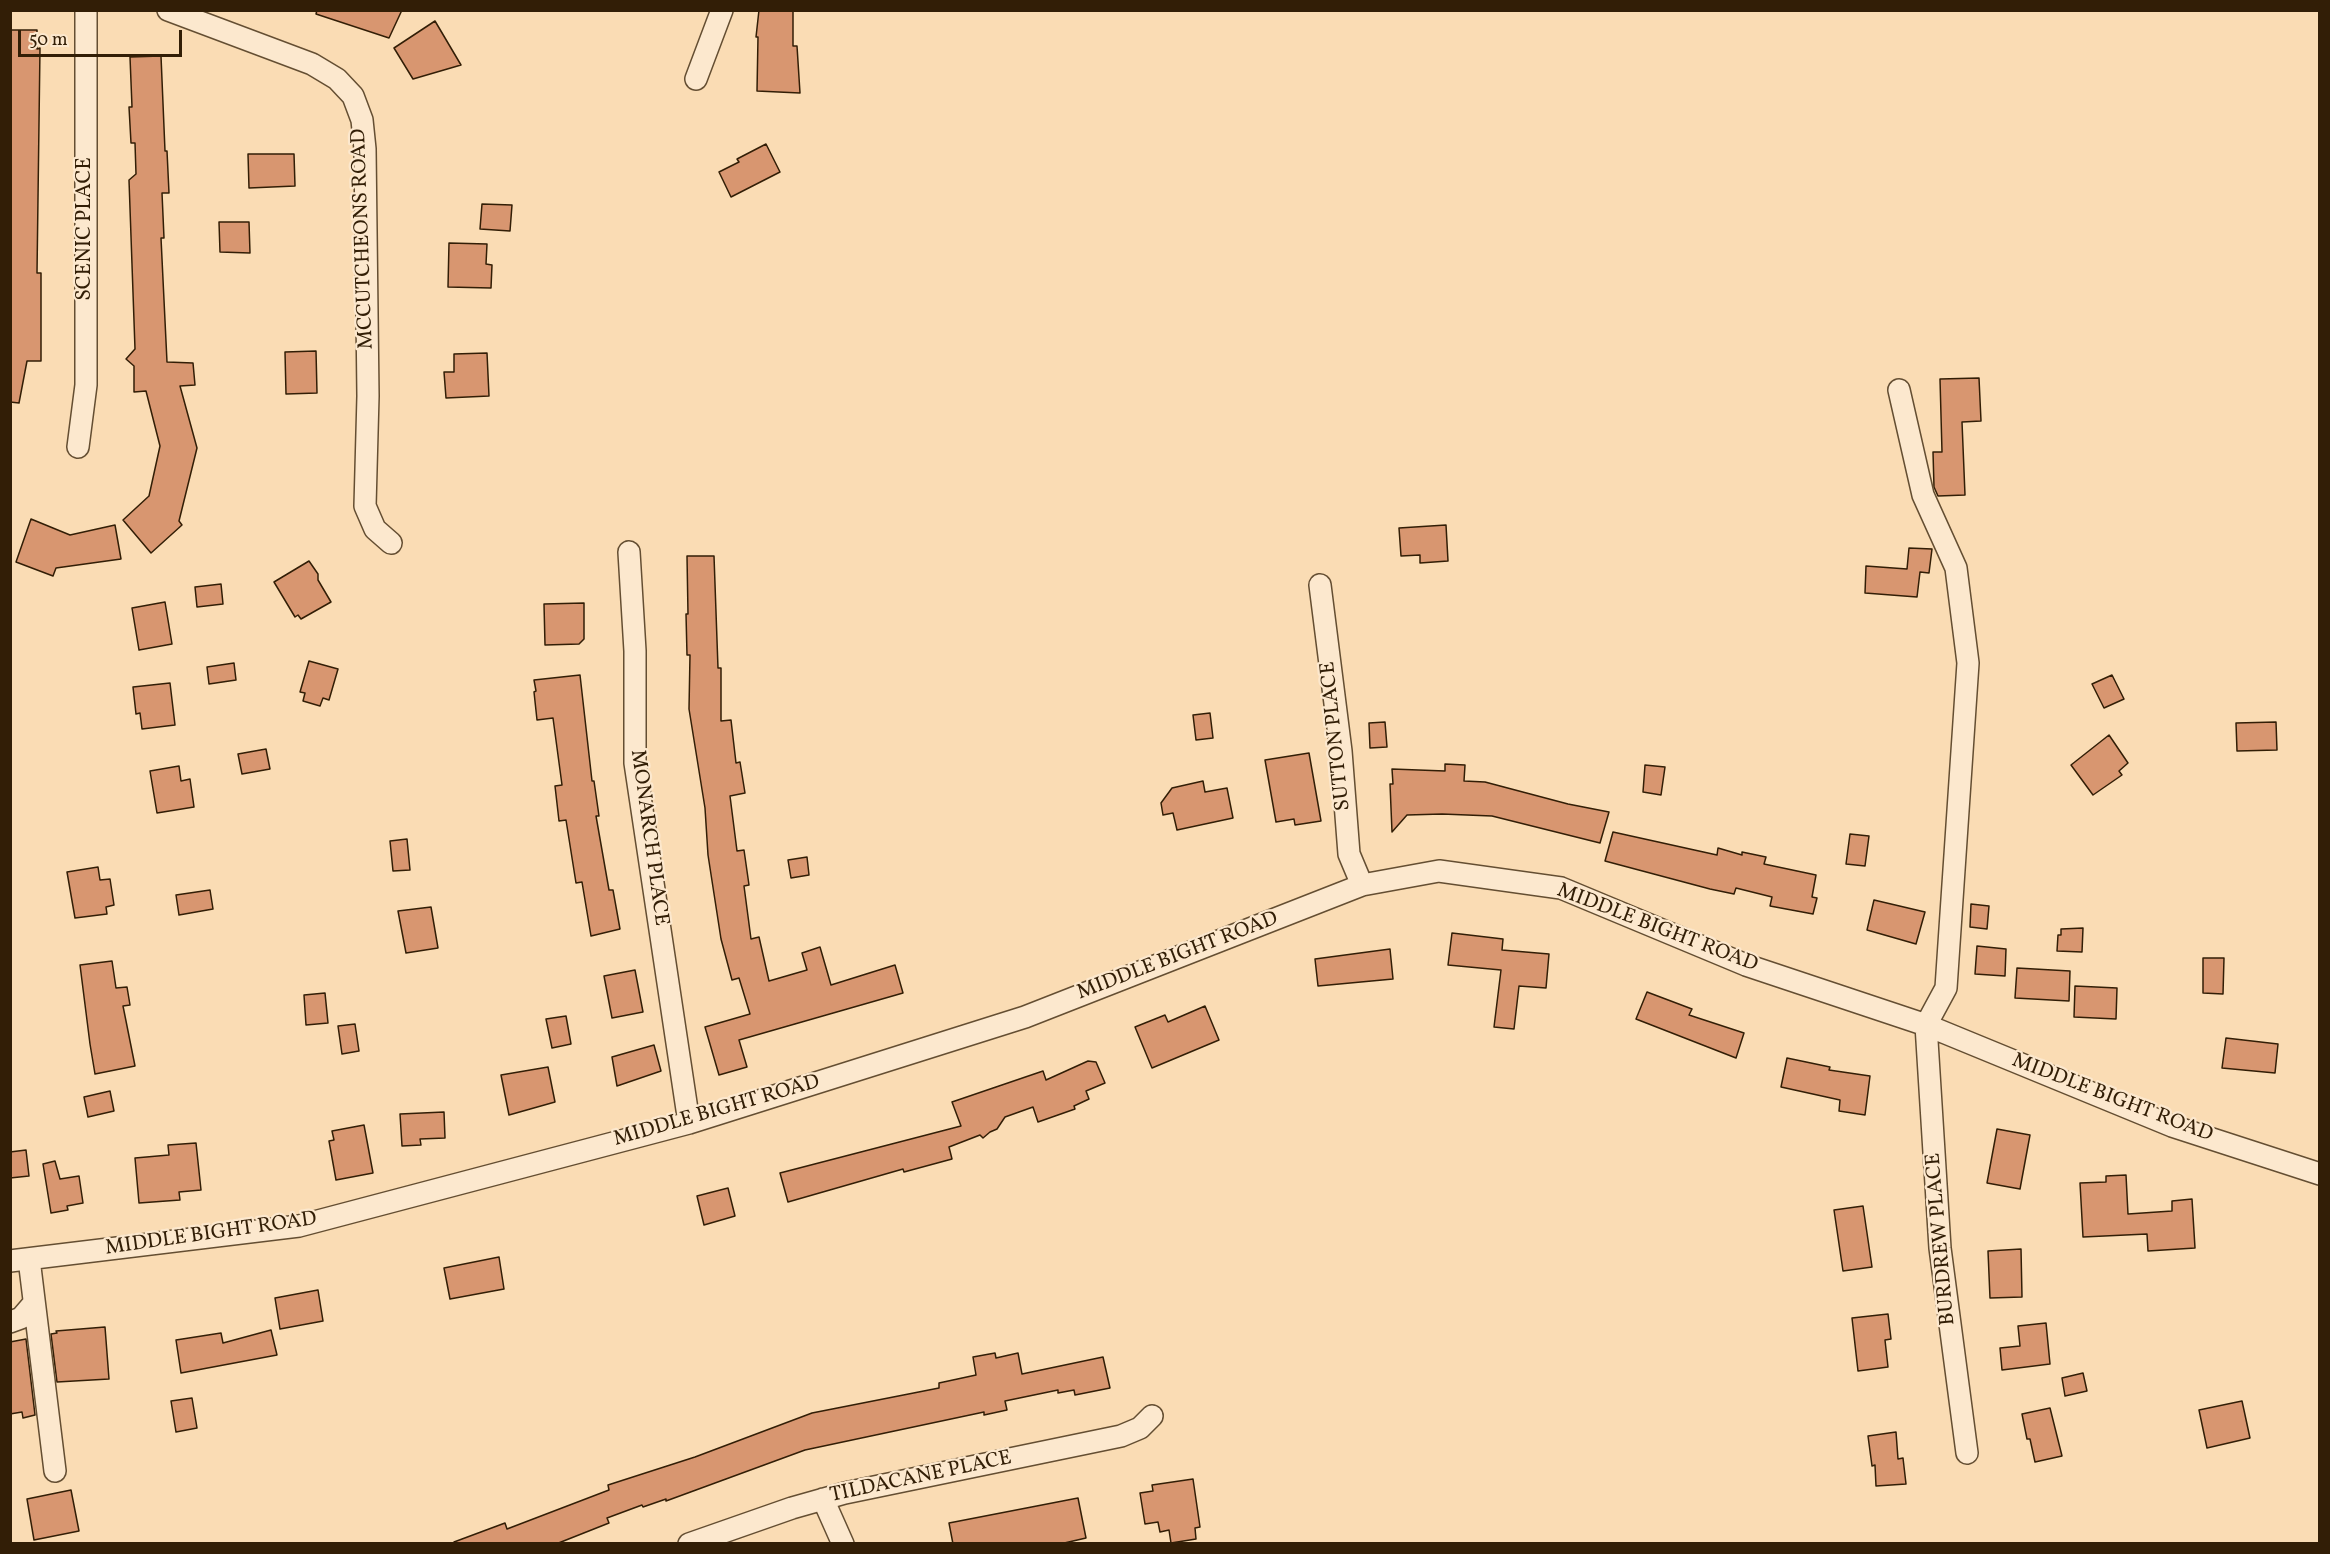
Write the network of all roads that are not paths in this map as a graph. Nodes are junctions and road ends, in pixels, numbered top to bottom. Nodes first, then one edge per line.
1 (86, 10) edge
2 (168, 10) edge
3 (722, 10) edge
4 (696, 79) dead end
5 (1899, 390) dead end
6 (78, 447) dead end
7 (391, 543) dead end
8 (629, 552) dead end
9 (1320, 585) dead end
10 (1362, 885) junction
11 (1926, 1025) junction
12 (689, 1123) junction
13 (2319, 1174) edge
14 (20, 1260) edge
15 (33, 1304) junction
16 (10, 1322) edge
17 (1152, 1416) dead end
18 (1966, 1453) dead end
19 (55, 1471) dead end
20 (823, 1498) junction
21 (689, 1544) edge
22 (843, 1544) edge

1 - 6 street, SCENIC PLACE
2 - 7 street, MCCUTCHEONS ROAD
3 - 4 street
5 - 11 street
8 - 12 street, MONARCH PLACE
9 - 10 street, SUTTON PLACE
10 - 11 street, MIDDLE BIGHT ROAD
10 - 12 street, MIDDLE BIGHT ROAD
11 - 13 street, MIDDLE BIGHT ROAD
11 - 18 street, BURDREW PLACE
12 - 14 street, MIDDLE BIGHT ROAD
14 - 15 street
15 - 16 street
15 - 19 street
17 - 20 street, TILDACANE PLACE
20 - 21 street, TILDACANE PLACE
20 - 22 street

